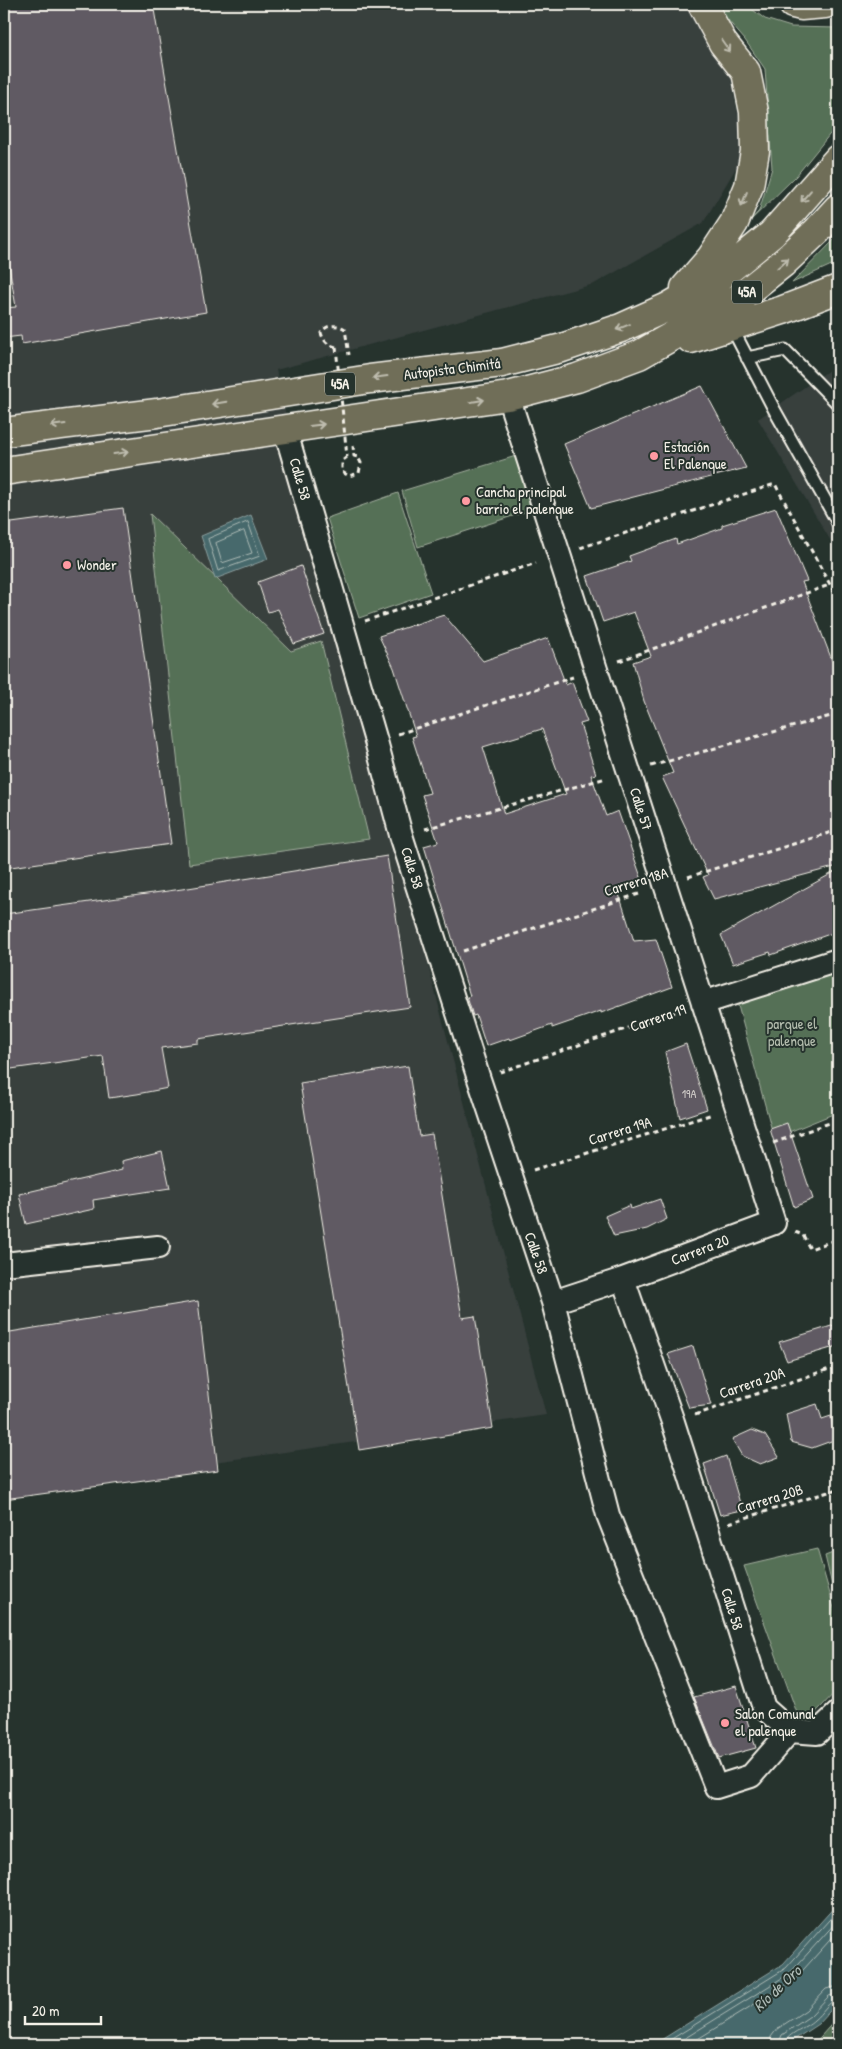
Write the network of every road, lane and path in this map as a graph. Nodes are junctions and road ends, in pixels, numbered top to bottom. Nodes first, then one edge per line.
1 (702, 4) edge
2 (793, 4) edge
3 (825, 4) edge
4 (838, 159) edge
5 (838, 208) edge
6 (838, 289) edge
7 (668, 307) junction
8 (731, 326) junction
9 (639, 356) junction
10 (747, 358) junction
11 (352, 381) junction
12 (508, 396) junction
13 (838, 404) edge
14 (350, 420) junction
15 (285, 429) junction
16 (4, 432) edge
17 (4, 470) edge
18 (838, 522) edge
19 (559, 555) junction
20 (838, 600) edge
21 (343, 628) junction
22 (838, 830) edge
23 (666, 886) junction
24 (441, 958) junction
25 (838, 960) edge
26 (703, 1003) junction
27 (479, 1079) junction
28 (736, 1106) junction
29 (838, 1120) edge
30 (751, 1150) junction
31 (511, 1177) junction
32 (774, 1223) junction
33 (838, 1239) edge
34 (158, 1247) dead end
35 (4, 1264) edge
36 (624, 1279) junction
37 (553, 1302) junction
38 (838, 1366) edge
39 (673, 1422) junction
40 (838, 1489) edge
41 (708, 1530) junction
42 (838, 1712) edge
43 (790, 1731) junction

1 -> 7 highway
2 - 3 highway
4 -> 7 highway, Autopista Chimitá / 45A
9 -> 5 highway, 45A
6 - 8 highway
7 -> 11 highway, Autopista Chimitá / 45A
8 - 9 highway
8 - 10 lane
9 - 12 highway, 45A
10 - 13 lane
10 - 18 lane
11 - 14 path, bridge
11 -> 16 highway, Autopista Chimitá / 45A
14 -> 12 highway, 45A
12 - 19 street, Calle 57
15 -> 14 highway, 45A
17 -> 15 highway, 45A
15 - 21 street, Calle 58
19 - 20 path
19 - 21 path
19 - 23 street, Calle 57
21 - 24 street, Calle 58
22 - 23 path, Carrera 18A
23 - 24 path, Carrera 18A
23 - 26 street, Calle 57
24 - 27 street, Calle 58
25 - 26 street, Carrera 19
26 - 27 path, Carrera 19
26 - 28 street, Calle 57
27 - 31 street, Calle 58
28 - 30 street, Calle 57
28 - 31 path, Carrera 19A
29 - 30 path
30 - 32 street, Calle 57
31 - 37 street, Calle 58
32 - 33 path
32 - 36 street, Carrera 20
34 - 35 street
36 - 37 street, Carrera 20
36 - 39 street, Calle 58
37 - 43 street, Calle 58
38 - 39 path, Carrera 20A
39 - 41 street, Calle 58
40 - 41 path, Carrera 20B
41 - 43 street, Calle 58
42 - 43 street

